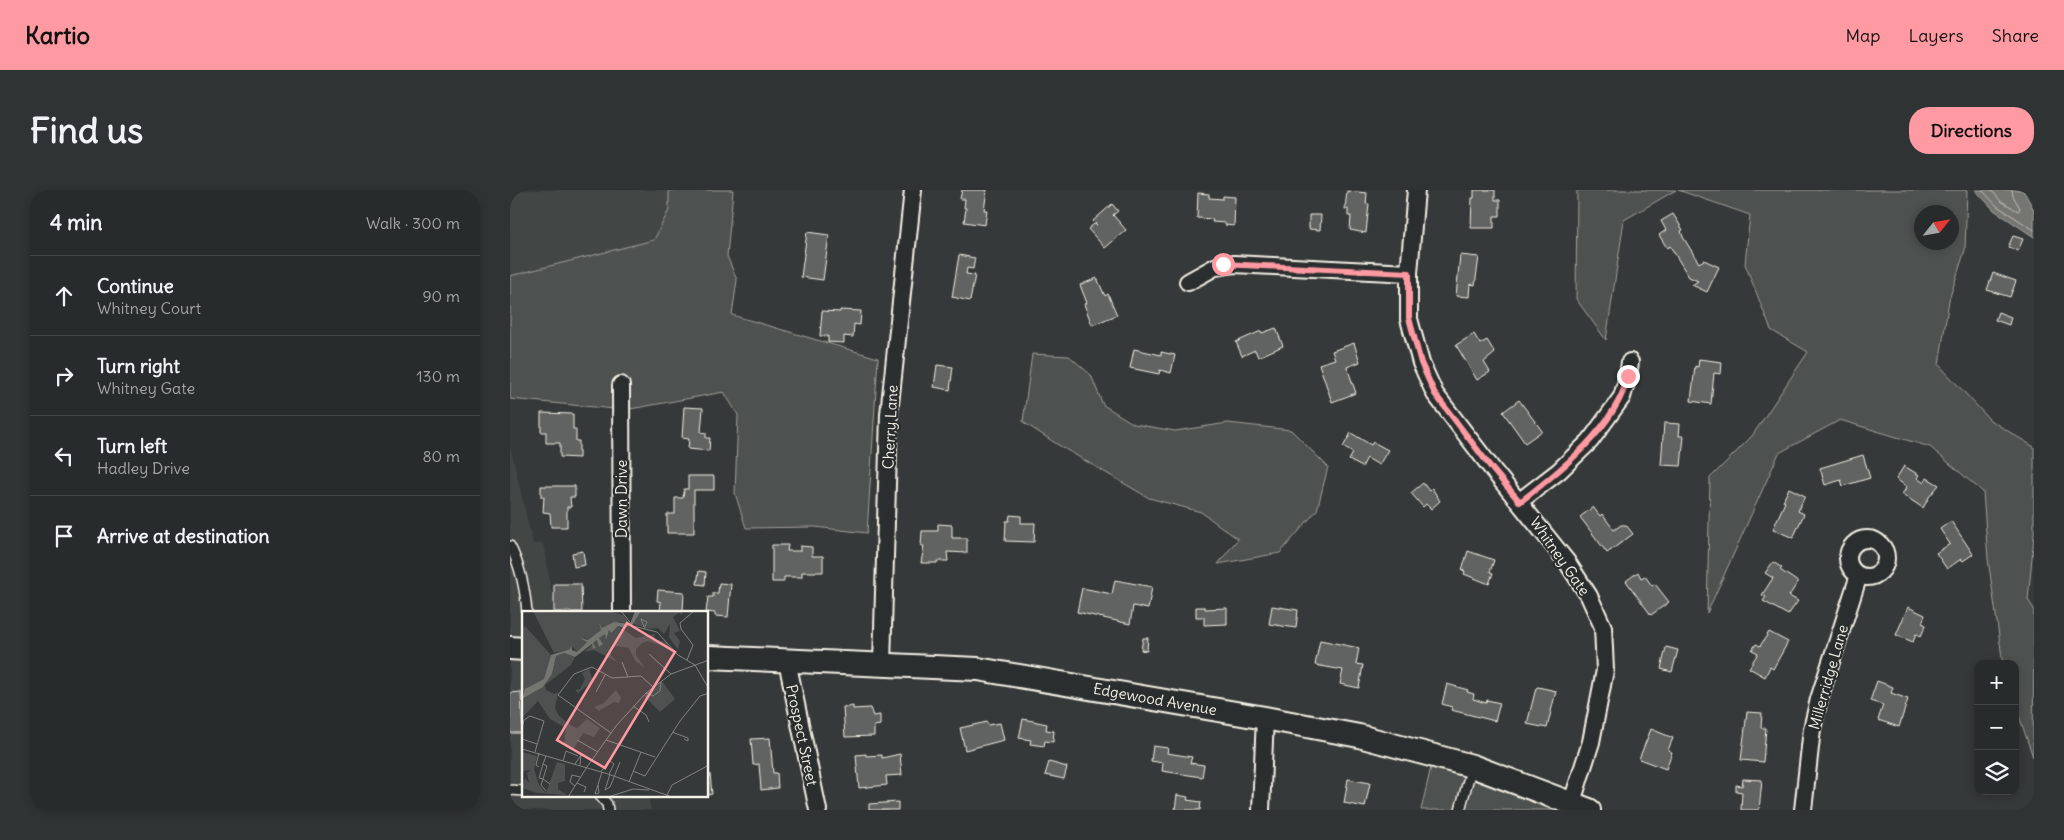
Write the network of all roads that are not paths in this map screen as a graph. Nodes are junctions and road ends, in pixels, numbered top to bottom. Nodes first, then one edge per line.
1 (913, 190) edge
2 (1416, 190) edge
3 (1409, 273) junction
4 (1188, 282) dead end
5 (1630, 362) dead end
6 (621, 385) dead end
7 (1520, 502) junction
8 (510, 546) edge
9 (1859, 575) dead end
10 (527, 611) edge
11 (622, 611) edge
12 (510, 648) edge
13 (709, 657) edge
14 (510, 658) edge
15 (787, 660) junction
16 (882, 664) junction
17 (1266, 718) junction
18 (1472, 766) junction
19 (602, 798) edge
20 (1581, 806) edge
21 (608, 810) edge
22 (818, 810) edge
23 (1261, 810) edge
24 (1460, 810) edge
25 (1803, 810) edge

1 - 16 street, Cherry Lane
2 - 3 street, Whitney Gate
3 - 4 street
3 - 7 street, Whitney Gate
5 - 7 street
6 - 11 street, Dawn Drive
7 - 20 street, Whitney Gate
8 - 10 lane
9 - 25 street, Millerridge Lane
12 - 14 lane
13 - 15 main road, Edgewood Avenue
15 - 16 main road, Edgewood Avenue
15 - 22 street, Prospect Street
16 - 17 main road, Edgewood Avenue
17 - 18 main road, Edgewood Avenue
17 - 23 street
18 - 20 main road, Edgewood Avenue
18 - 24 lane
19 - 21 lane

